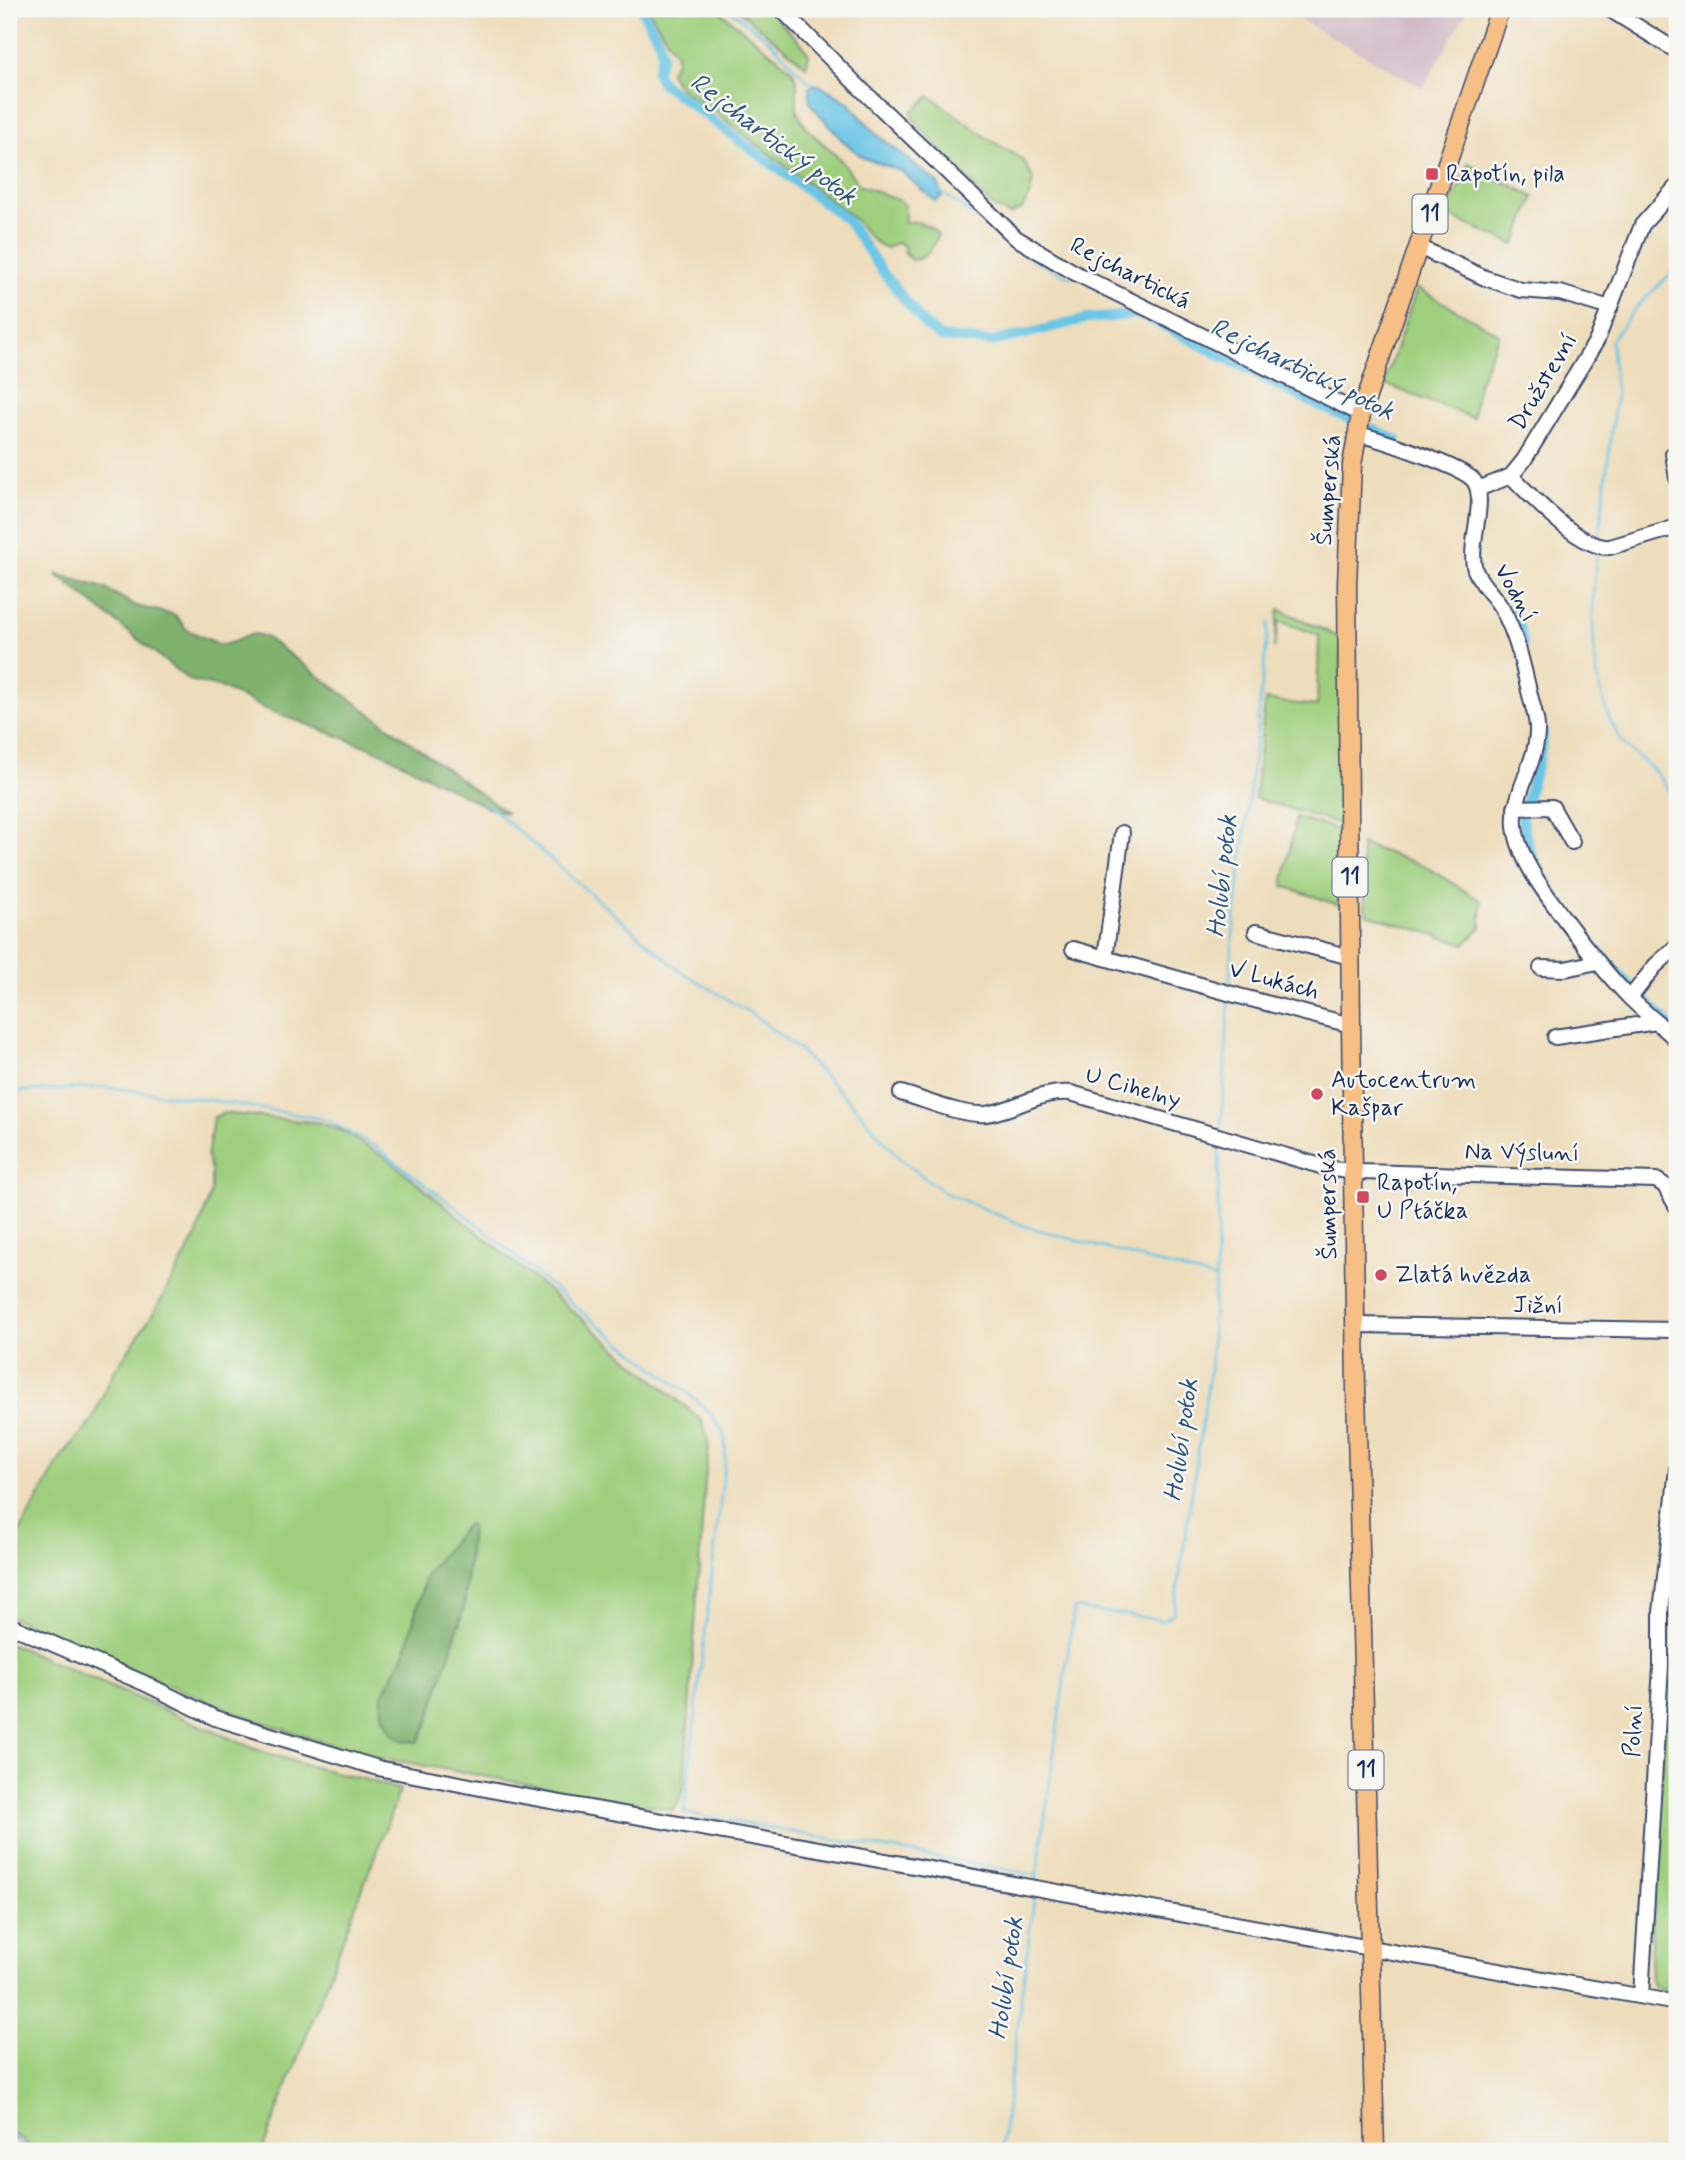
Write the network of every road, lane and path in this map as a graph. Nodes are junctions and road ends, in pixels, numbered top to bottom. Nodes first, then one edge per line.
1 (781, 9) edge
2 (1500, 9) edge
3 (1609, 9) edge
4 (1677, 51) edge
5 (1677, 186) edge
6 (1419, 247) junction
7 (1610, 308) junction
8 (1359, 424) junction
9 (1673, 454) dead end
10 (1511, 476) junction
11 (1677, 478) edge
12 (1483, 487) junction
13 (1677, 527) edge
14 (1521, 808) junction
15 (1122, 833) dead end
16 (1572, 842) dead end
17 (1256, 932) dead end
18 (1677, 946) edge
19 (1073, 949) dead end
20 (1350, 957) junction
21 (1105, 958) junction
22 (1597, 962) junction
23 (1541, 968) dead end
24 (1634, 994) junction
25 (1657, 1022) junction
26 (1350, 1025) junction
27 (1555, 1037) dead end
28 (1677, 1040) edge
29 (901, 1093) dead end
30 (1352, 1171) junction
31 (1677, 1207) edge
32 (1356, 1325) junction
33 (1677, 1330) edge
34 (1677, 1469) edge
35 (9, 1625) edge
36 (1370, 1949) junction
37 (1641, 1996) junction
38 (1677, 2003) edge
39 (1375, 2151) edge

1 - 8 street, Rejchartická
2 - 6 main road, Šumperská / 11
3 - 4 street
5 - 7 street, Družstevní
6 - 7 street, Družstevní
6 - 8 main road, Šumperská / 11
7 - 10 street, Družstevní
8 - 12 street
8 - 20 main road, Šumperská / 11
9 - 11 street
10 - 12 street
10 - 13 street
12 - 14 street, Vodní
14 - 16 street
14 - 22 street, Vodní
15 - 21 street
17 - 20 street
18 - 24 street
19 - 21 street, V Lukách
20 - 26 main road, Šumperská / 11
21 - 26 street, V Lukách
22 - 23 street
22 - 24 street, Vodní
24 - 25 street, Vodní
25 - 27 street
25 - 28 street, Vodní
26 - 30 main road, Šumperská / 11
29 - 30 street, U Cihelny
30 - 31 street, Na Výsluní
30 - 32 main road, Šumperská / 11
32 - 33 street, Jižní
32 - 36 main road, 11
34 - 37 street, Polní
35 - 36 street
36 - 37 street
36 - 39 main road, 11
37 - 38 street

